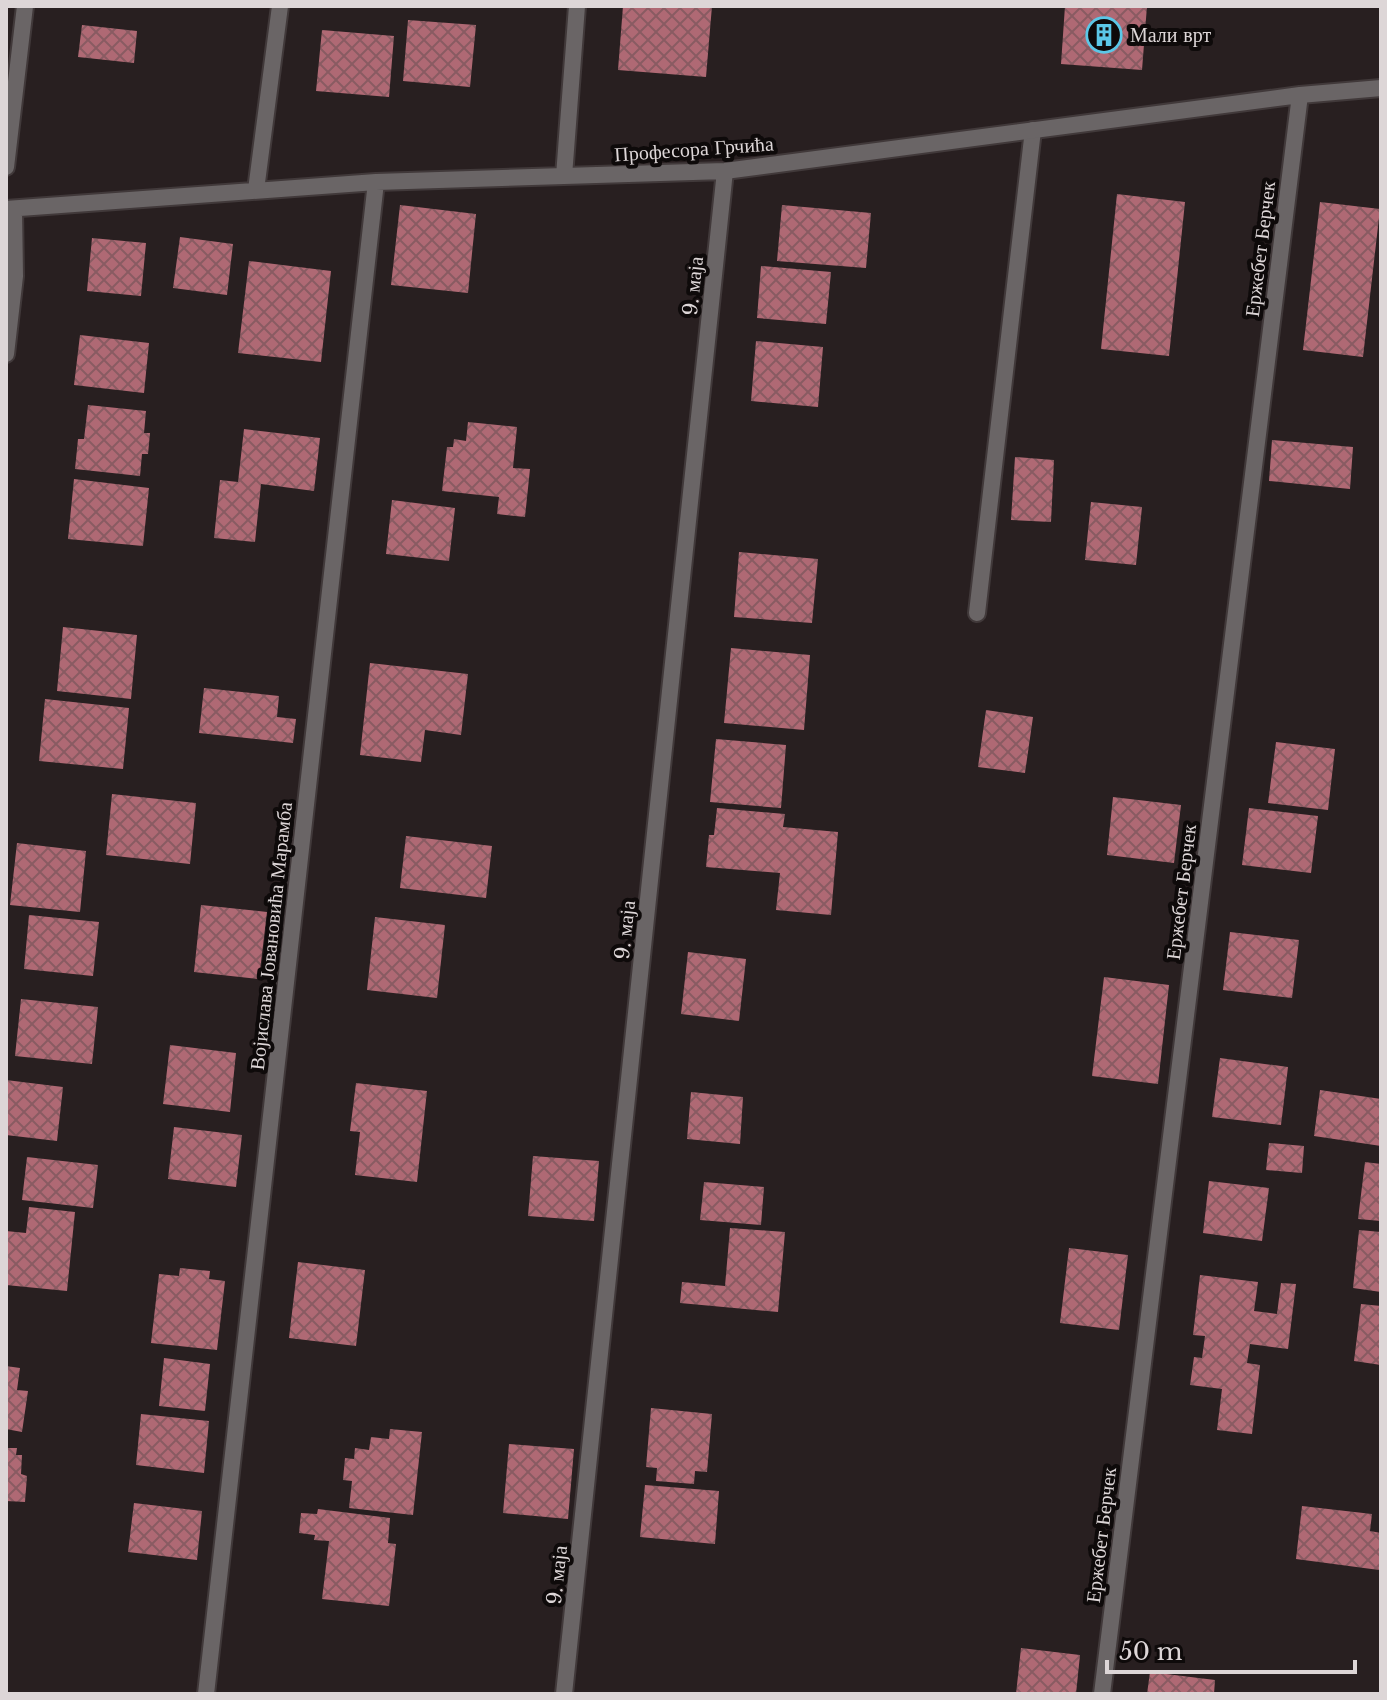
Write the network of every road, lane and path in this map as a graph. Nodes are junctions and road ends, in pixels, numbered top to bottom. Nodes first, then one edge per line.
1 (25, 6) edge
2 (280, 6) edge
3 (577, 6) edge
4 (1381, 88) edge
5 (1300, 95) junction
6 (1033, 130) junction
7 (6, 167) edge
8 (725, 171) junction
9 (564, 176) junction
10 (376, 182) junction
11 (256, 190) junction
12 (10, 209) edge
13 (6, 354) edge
14 (977, 613) dead end
15 (206, 1694) edge
16 (564, 1694) edge
17 (1102, 1694) edge

1 - 7 street
2 - 11 street
3 - 9 street
4 - 5 street, Професора Грчића
5 - 6 street, Професора Грчића
5 - 17 street, Ержебет Берчек
6 - 8 street, Професора Грчића
6 - 14 street
8 - 9 street, Професора Грчића
8 - 16 street, 9. маја
9 - 10 street, Професора Грчића
10 - 11 street, Професора Грчића
10 - 15 street, Војислава Јовановића Марамба
11 - 12 street, Професора Грчића
12 - 13 street

